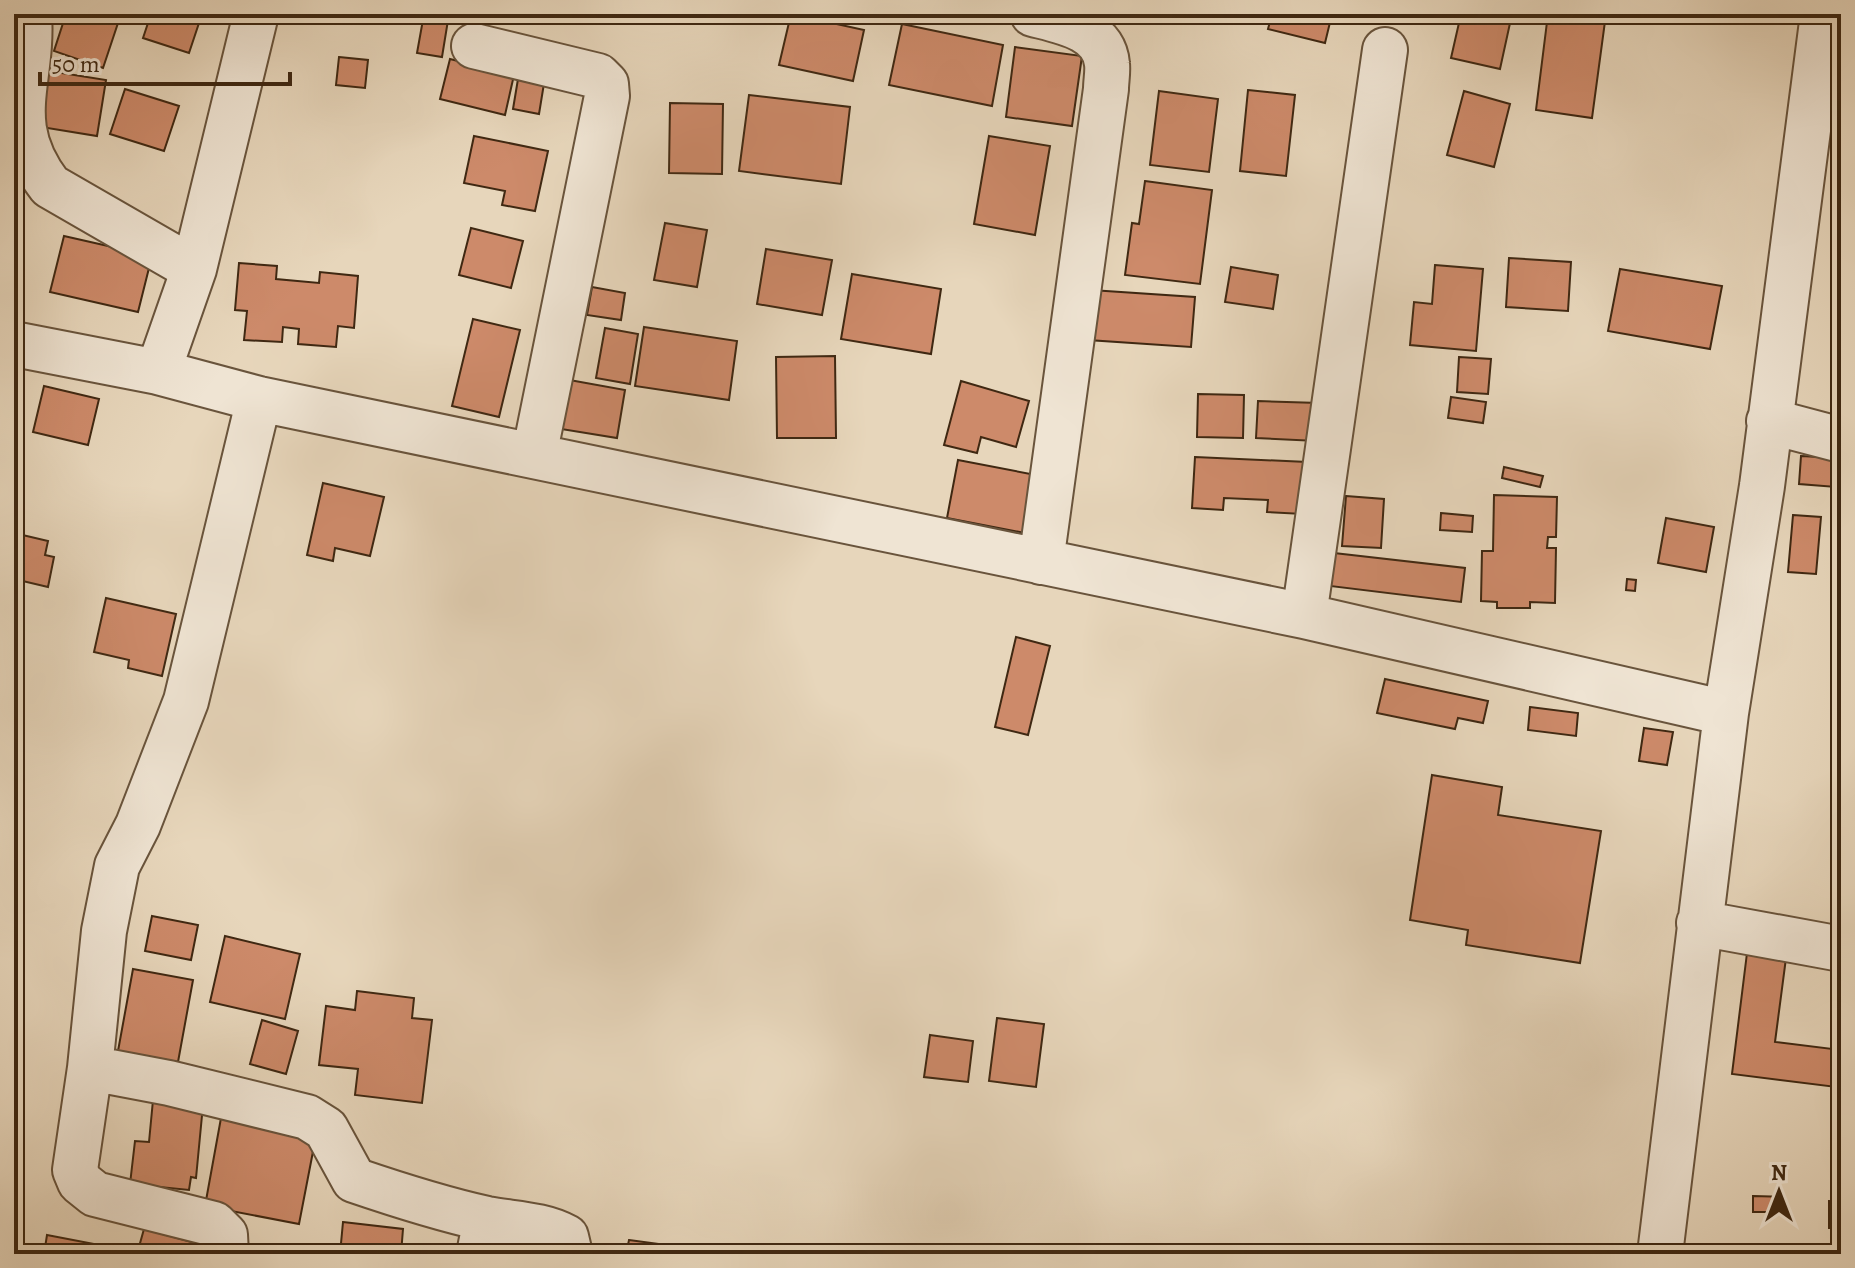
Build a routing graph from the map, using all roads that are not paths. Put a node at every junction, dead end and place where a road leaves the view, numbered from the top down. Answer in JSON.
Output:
{"nodes":[{"id":1,"x":29,"y":14,"type":"edge"},
{"id":2,"x":256,"y":14,"type":"edge"},
{"id":3,"x":1033,"y":14,"type":"edge"},
{"id":4,"x":1823,"y":14,"type":"edge"},
{"id":5,"x":474,"y":46,"type":"dead end"},
{"id":6,"x":1385,"y":50,"type":"dead end"},
{"id":7,"x":194,"y":269,"type":"junction"},
{"id":8,"x":14,"y":344,"type":"edge"},
{"id":9,"x":158,"y":372,"type":"junction"},
{"id":10,"x":259,"y":399,"type":"junction"},
{"id":11,"x":1769,"y":421,"type":"junction"},
{"id":12,"x":1841,"y":440,"type":"edge"},
{"id":13,"x":534,"y":456,"type":"junction"},
{"id":14,"x":1041,"y":562,"type":"junction"},
{"id":15,"x":1304,"y":616,"type":"junction"},
{"id":16,"x":1726,"y":713,"type":"junction"},
{"id":17,"x":1699,"y":923,"type":"junction"},
{"id":18,"x":1841,"y":949,"type":"edge"},
{"id":19,"x":90,"y":1068,"type":"junction"},
{"id":20,"x":483,"y":1236,"type":"edge"},
{"id":21,"x":226,"y":1254,"type":"edge"},
{"id":22,"x":570,"y":1254,"type":"edge"},
{"id":23,"x":1660,"y":1254,"type":"edge"}],
"edges":[{"from":1,"to":7,"type":"street"},
{"from":2,"to":7,"type":"street"},
{"from":3,"to":14,"type":"street"},
{"from":4,"to":11,"type":"street"},
{"from":5,"to":13,"type":"street"},
{"from":6,"to":15,"type":"street"},
{"from":7,"to":9,"type":"street"},
{"from":8,"to":9,"type":"street"},
{"from":9,"to":10,"type":"street"},
{"from":10,"to":13,"type":"street"},
{"from":10,"to":19,"type":"street"},
{"from":11,"to":12,"type":"street"},
{"from":11,"to":16,"type":"street"},
{"from":13,"to":14,"type":"street"},
{"from":14,"to":15,"type":"street"},
{"from":15,"to":16,"type":"street"},
{"from":16,"to":17,"type":"street"},
{"from":17,"to":18,"type":"street"},
{"from":17,"to":23,"type":"street"},
{"from":19,"to":20,"type":"street"},
{"from":19,"to":21,"type":"street"},
{"from":20,"to":22,"type":"street"}]}
